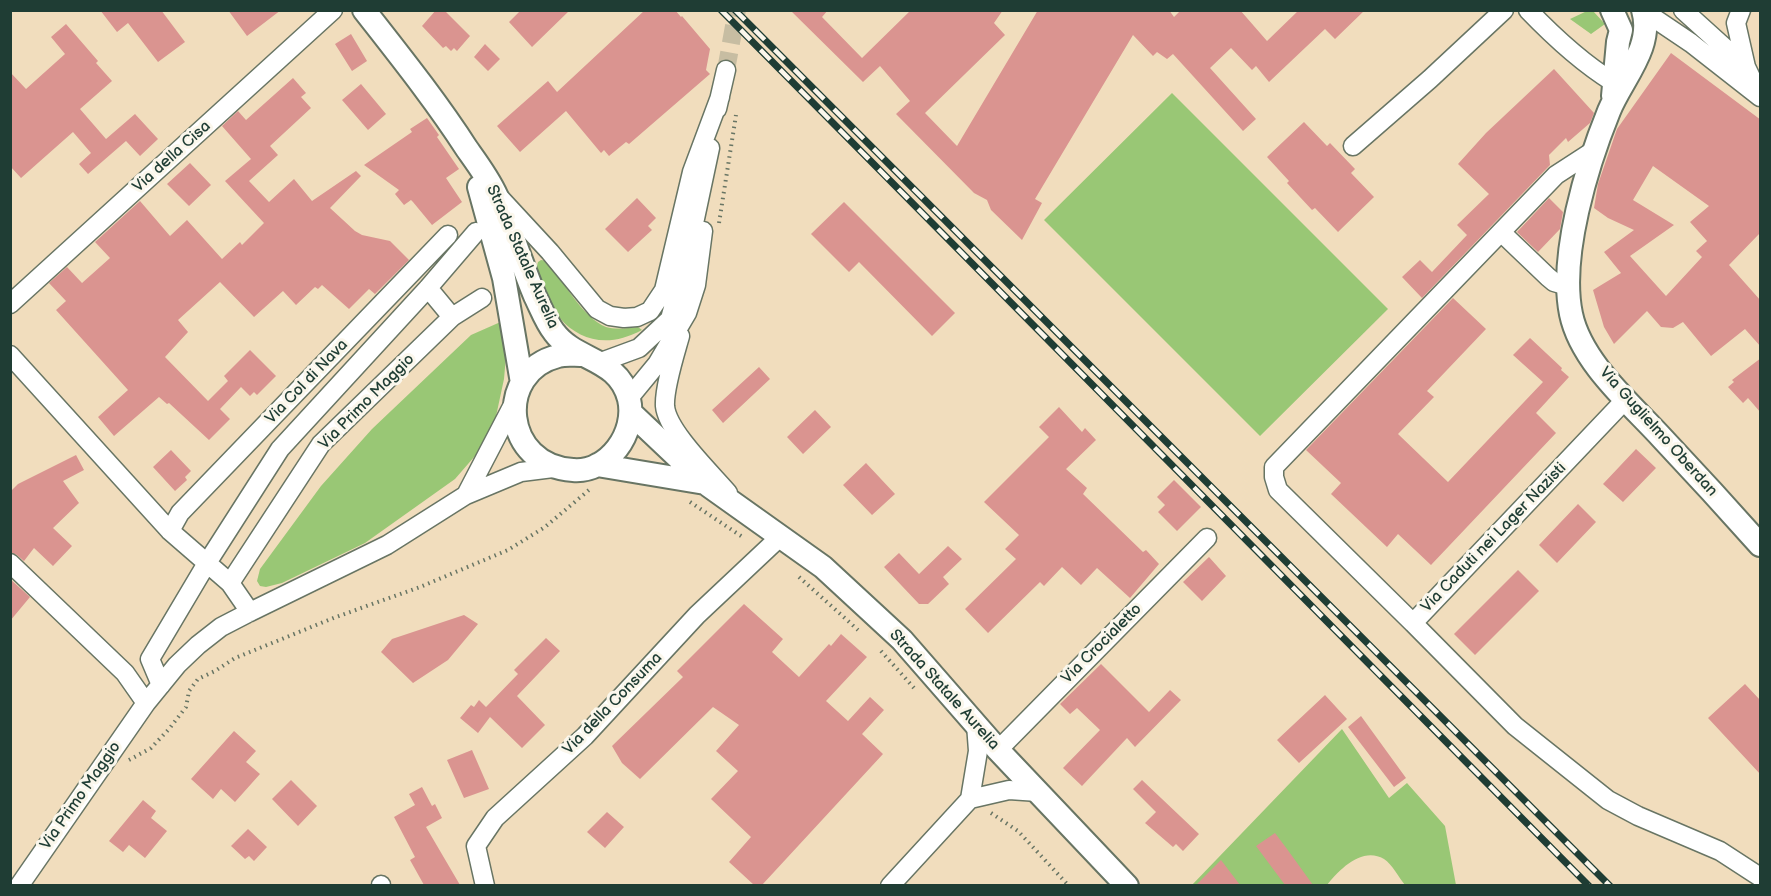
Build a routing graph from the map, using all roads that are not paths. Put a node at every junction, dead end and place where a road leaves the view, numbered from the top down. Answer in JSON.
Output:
{"nodes":[{"id":1,"x":333,"y":10,"type":"edge"},
{"id":2,"x":364,"y":10,"type":"edge"},
{"id":3,"x":1504,"y":10,"type":"edge"},
{"id":4,"x":1528,"y":10,"type":"edge"},
{"id":5,"x":1612,"y":10,"type":"edge"},
{"id":6,"x":1683,"y":10,"type":"edge"},
{"id":7,"x":1742,"y":10,"type":"edge"},
{"id":8,"x":1643,"y":11,"type":"edge"},
{"id":9,"x":1746,"y":67,"type":"junction"},
{"id":10,"x":726,"y":70,"type":"tunnel mouth"},
{"id":11,"x":1613,"y":92,"type":"junction"},
{"id":12,"x":720,"y":97,"type":"junction"},
{"id":13,"x":1761,"y":97,"type":"edge"},
{"id":14,"x":1353,"y":146,"type":"dead end"},
{"id":15,"x":1593,"y":151,"type":"junction"},
{"id":16,"x":470,"y":153,"type":"junction"},
{"id":17,"x":703,"y":184,"type":"junction"},
{"id":18,"x":495,"y":193,"type":"junction"},
{"id":19,"x":476,"y":232,"type":"dead end"},
{"id":20,"x":1502,"y":233,"type":"junction"},
{"id":21,"x":448,"y":235,"type":"dead end"},
{"id":22,"x":1558,"y":281,"type":"junction"},
{"id":23,"x":429,"y":288,"type":"junction"},
{"id":24,"x":482,"y":298,"type":"dead end"},
{"id":25,"x":10,"y":304,"type":"edge"},
{"id":26,"x":687,"y":313,"type":"junction"},
{"id":27,"x":452,"y":317,"type":"junction"},
{"id":28,"x":11,"y":356,"type":"edge"},
{"id":29,"x":591,"y":358,"type":"junction"},
{"id":30,"x":518,"y":392,"type":"junction"},
{"id":31,"x":1626,"y":399,"type":"junction"},
{"id":32,"x":630,"y":406,"type":"junction"},
{"id":33,"x":597,"y":465,"type":"junction"},
{"id":34,"x":553,"y":468,"type":"junction"},
{"id":35,"x":705,"y":483,"type":"junction"},
{"id":36,"x":466,"y":495,"type":"junction"},
{"id":37,"x":745,"y":512,"type":"junction"},
{"id":38,"x":170,"y":531,"type":"junction"},
{"id":39,"x":781,"y":536,"type":"junction"},
{"id":40,"x":1207,"y":538,"type":"dead end"},
{"id":41,"x":1761,"y":545,"type":"edge"},
{"id":42,"x":10,"y":563,"type":"edge"},
{"id":43,"x":207,"y":563,"type":"junction"},
{"id":44,"x":230,"y":583,"type":"junction"},
{"id":45,"x":250,"y":612,"type":"junction"},
{"id":46,"x":1413,"y":623,"type":"junction"},
{"id":47,"x":161,"y":685,"type":"junction"},
{"id":48,"x":146,"y":703,"type":"junction"},
{"id":49,"x":976,"y":724,"type":"junction"},
{"id":50,"x":998,"y":750,"type":"junction"},
{"id":51,"x":1038,"y":792,"type":"junction"},
{"id":52,"x":970,"y":799,"type":"junction"},
{"id":53,"x":1761,"y":877,"type":"edge"},
{"id":54,"x":18,"y":885,"type":"edge"},
{"id":55,"x":485,"y":885,"type":"edge"},
{"id":56,"x":890,"y":885,"type":"edge"},
{"id":57,"x":1127,"y":885,"type":"edge"}],
"edges":[{"from":1,"to":25,"type":"street","name":"Via della Cisa"},
{"from":2,"to":16,"type":"main road","name":"Strada Statale Aurelia"},
{"from":3,"to":14,"type":"street"},
{"from":4,"to":11,"type":"street"},
{"from":5,"to":11,"type":"main road"},
{"from":6,"to":9,"type":"street"},
{"from":7,"to":9,"type":"street"},
{"from":8,"to":11,"type":"main road"},
{"from":8,"to":13,"type":"street"},
{"from":9,"to":13,"type":"street"},
{"from":10,"to":12,"type":"street"},
{"from":11,"to":15,"type":"main road","name":"Via Guglielmo Oberdan"},
{"from":12,"to":17,"type":"street"},
{"from":12,"to":18,"type":"street"},
{"from":15,"to":20,"type":"street"},
{"from":15,"to":22,"type":"main road","name":"Via Guglielmo Oberdan"},
{"from":16,"to":18,"type":"main road","name":"Strada Statale Aurelia"},
{"from":16,"to":30,"type":"main road","name":"Strada Statale Aurelia"},
{"from":17,"to":26,"type":"street"},
{"from":17,"to":29,"type":"street"},
{"from":18,"to":29,"type":"main road","name":"Strada Statale Aurelia"},
{"from":19,"to":23,"type":"street"},
{"from":20,"to":22,"type":"street"},
{"from":20,"to":46,"type":"street"},
{"from":21,"to":38,"type":"street","name":"Via Col di Nava"},
{"from":22,"to":31,"type":"main road","name":"Via Guglielmo Oberdan"},
{"from":23,"to":27,"type":"street"},
{"from":23,"to":43,"type":"street"},
{"from":24,"to":27,"type":"street","name":"Via Primo Maggio"},
{"from":26,"to":32,"type":"street"},
{"from":26,"to":37,"type":"street","name":"Strada Statale Aurelia"},
{"from":27,"to":44,"type":"street","name":"Via Primo Maggio"},
{"from":28,"to":38,"type":"street"},
{"from":29,"to":30,"type":"main road"},
{"from":29,"to":32,"type":"main road"},
{"from":30,"to":34,"type":"main road"},
{"from":30,"to":36,"type":"street"},
{"from":31,"to":41,"type":"main road","name":"Via Guglielmo Oberdan"},
{"from":31,"to":46,"type":"street","name":"Via Caduti nei Lager Nazisti"},
{"from":32,"to":33,"type":"main road"},
{"from":32,"to":35,"type":"main road","name":"Strada Statale Aurelia"},
{"from":33,"to":34,"type":"main road"},
{"from":33,"to":35,"type":"main road","name":"Strada Statale Aurelia"},
{"from":34,"to":36,"type":"street","name":"Via Primo Maggio"},
{"from":35,"to":37,"type":"main road","name":"Strada Statale Aurelia"},
{"from":36,"to":45,"type":"street","name":"Via Primo Maggio"},
{"from":37,"to":39,"type":"main road","name":"Strada Statale Aurelia"},
{"from":38,"to":43,"type":"street"},
{"from":39,"to":49,"type":"main road","name":"Strada Statale Aurelia"},
{"from":39,"to":55,"type":"street","name":"Via della Consuma"},
{"from":40,"to":50,"type":"street","name":"Via Crocialetto"},
{"from":42,"to":48,"type":"street"},
{"from":43,"to":44,"type":"street"},
{"from":43,"to":47,"type":"street"},
{"from":44,"to":45,"type":"street"},
{"from":45,"to":47,"type":"street","name":"Via Primo Maggio"},
{"from":46,"to":53,"type":"street","name":"Via Caduti nei Lager Nazisti"},
{"from":47,"to":48,"type":"street","name":"Via Primo Maggio"},
{"from":48,"to":54,"type":"street","name":"Via Primo Maggio"},
{"from":49,"to":50,"type":"main road","name":"Strada Statale Aurelia"},
{"from":49,"to":52,"type":"street"},
{"from":50,"to":51,"type":"main road","name":"Strada Statale Aurelia"},
{"from":51,"to":52,"type":"street"},
{"from":51,"to":57,"type":"main road","name":"Strada Statale Aurelia"},
{"from":52,"to":56,"type":"street"}]}
